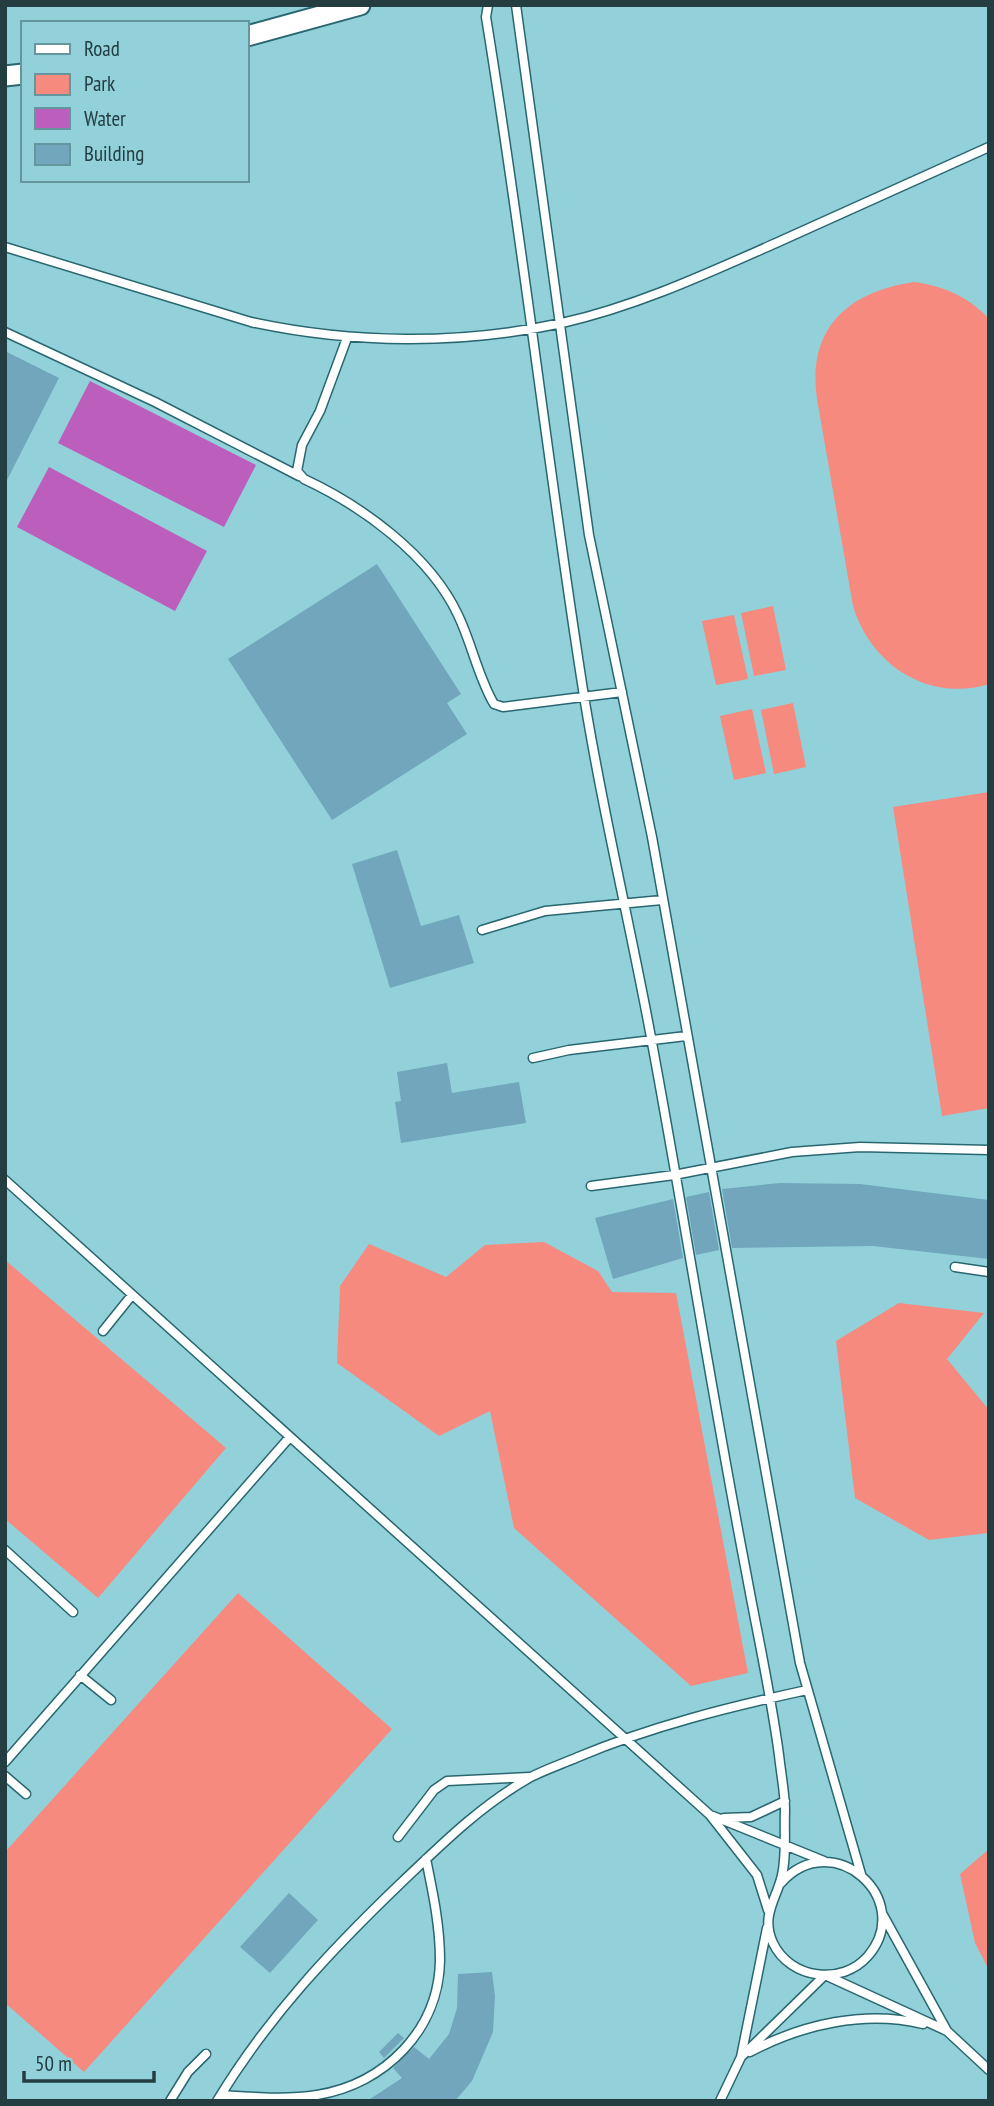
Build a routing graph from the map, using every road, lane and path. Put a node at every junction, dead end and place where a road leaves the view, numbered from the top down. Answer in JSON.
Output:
{"nodes":[{"id":1,"x":360,"y":5,"type":"edge"},
{"id":2,"x":488,"y":5,"type":"edge"},
{"id":3,"x":516,"y":5,"type":"edge"},
{"id":4,"x":248,"y":36,"type":"edge"},
{"id":5,"x":989,"y":147,"type":"edge"},
{"id":6,"x":5,"y":247,"type":"edge"},
{"id":7,"x":561,"y":323,"type":"junction"},
{"id":8,"x":533,"y":327,"type":"junction"},
{"id":9,"x":5,"y":332,"type":"edge"},
{"id":10,"x":347,"y":338,"type":"junction"},
{"id":11,"x":304,"y":479,"type":"junction"},
{"id":12,"x":622,"y":692,"type":"junction"},
{"id":13,"x":584,"y":697,"type":"junction"},
{"id":14,"x":663,"y":900,"type":"junction"},
{"id":15,"x":625,"y":903,"type":"junction"},
{"id":16,"x":482,"y":930,"type":"dead end"},
{"id":17,"x":686,"y":1037,"type":"junction"},
{"id":18,"x":652,"y":1039,"type":"junction"},
{"id":19,"x":533,"y":1058,"type":"dead end"},
{"id":20,"x":989,"y":1150,"type":"edge"},
{"id":21,"x":711,"y":1167,"type":"junction"},
{"id":22,"x":674,"y":1175,"type":"junction"},
{"id":23,"x":5,"y":1180,"type":"edge"},
{"id":24,"x":591,"y":1186,"type":"dead end"},
{"id":25,"x":955,"y":1267,"type":"dead end"},
{"id":26,"x":989,"y":1272,"type":"edge"},
{"id":27,"x":132,"y":1295,"type":"junction"},
{"id":28,"x":103,"y":1331,"type":"dead end"},
{"id":29,"x":289,"y":1438,"type":"junction"},
{"id":30,"x":5,"y":1550,"type":"edge"},
{"id":31,"x":73,"y":1612,"type":"dead end"},
{"id":32,"x":80,"y":1675,"type":"junction"},
{"id":33,"x":807,"y":1690,"type":"junction"},
{"id":34,"x":771,"y":1698,"type":"junction"},
{"id":35,"x":111,"y":1700,"type":"dead end"},
{"id":36,"x":624,"y":1738,"type":"junction"},
{"id":37,"x":5,"y":1762,"type":"edge"},
{"id":38,"x":5,"y":1776,"type":"edge"},
{"id":39,"x":530,"y":1777,"type":"junction"},
{"id":40,"x":26,"y":1794,"type":"dead end"},
{"id":41,"x":785,"y":1801,"type":"junction"},
{"id":42,"x":710,"y":1815,"type":"junction"},
{"id":43,"x":398,"y":1837,"type":"dead end"},
{"id":44,"x":783,"y":1846,"type":"junction"},
{"id":45,"x":426,"y":1859,"type":"junction"},
{"id":46,"x":827,"y":1861,"type":"junction"},
{"id":47,"x":860,"y":1874,"type":"junction"},
{"id":48,"x":781,"y":1882,"type":"junction"},
{"id":49,"x":881,"y":1912,"type":"junction"},
{"id":50,"x":769,"y":1914,"type":"junction"},
{"id":51,"x":768,"y":1925,"type":"junction"},
{"id":52,"x":825,"y":1975,"type":"junction"},
{"id":53,"x":947,"y":2031,"type":"junction"},
{"id":54,"x":206,"y":2054,"type":"dead end"},
{"id":55,"x":741,"y":2057,"type":"junction"},
{"id":56,"x":989,"y":2070,"type":"edge"},
{"id":57,"x":219,"y":2098,"type":"edge"},
{"id":58,"x":170,"y":2101,"type":"edge"},
{"id":59,"x":720,"y":2101,"type":"edge"}],
"edges":[{"from":1,"to":4,"type":"street"},
{"from":2,"to":8,"type":"lane"},
{"from":3,"to":7,"type":"lane"},
{"from":5,"to":7,"type":"lane"},
{"from":6,"to":10,"type":"lane"},
{"from":7,"to":8,"type":"lane"},
{"from":7,"to":12,"type":"lane"},
{"from":8,"to":10,"type":"lane"},
{"from":8,"to":13,"type":"lane"},
{"from":9,"to":11,"type":"lane"},
{"from":10,"to":11,"type":"lane"},
{"from":11,"to":13,"type":"lane"},
{"from":12,"to":13,"type":"lane"},
{"from":12,"to":14,"type":"lane"},
{"from":13,"to":15,"type":"lane"},
{"from":14,"to":15,"type":"lane"},
{"from":14,"to":17,"type":"lane"},
{"from":15,"to":16,"type":"lane"},
{"from":15,"to":18,"type":"lane"},
{"from":17,"to":18,"type":"lane"},
{"from":17,"to":21,"type":"lane"},
{"from":18,"to":19,"type":"lane"},
{"from":18,"to":22,"type":"lane"},
{"from":20,"to":21,"type":"lane"},
{"from":21,"to":22,"type":"lane"},
{"from":21,"to":33,"type":"lane"},
{"from":22,"to":24,"type":"lane"},
{"from":22,"to":34,"type":"lane"},
{"from":23,"to":27,"type":"lane"},
{"from":25,"to":26,"type":"lane"},
{"from":27,"to":28,"type":"lane"},
{"from":27,"to":29,"type":"lane"},
{"from":29,"to":32,"type":"lane"},
{"from":29,"to":36,"type":"lane"},
{"from":30,"to":31,"type":"lane"},
{"from":32,"to":35,"type":"lane"},
{"from":32,"to":37,"type":"lane"},
{"from":33,"to":34,"type":"lane"},
{"from":33,"to":47,"type":"lane"},
{"from":34,"to":36,"type":"lane"},
{"from":34,"to":41,"type":"lane"},
{"from":36,"to":39,"type":"lane"},
{"from":36,"to":42,"type":"lane"},
{"from":38,"to":40,"type":"lane"},
{"from":39,"to":43,"type":"lane"},
{"from":39,"to":45,"type":"lane"},
{"from":41,"to":42,"type":"lane"},
{"from":41,"to":44,"type":"lane"},
{"from":42,"to":44,"type":"lane"},
{"from":42,"to":50,"type":"lane"},
{"from":44,"to":46,"type":"lane"},
{"from":44,"to":48,"type":"lane"},
{"from":45,"to":57,"type":"lane"},
{"from":45,"to":57,"type":"lane"},
{"from":46,"to":47,"type":"lane"},
{"from":46,"to":48,"type":"lane"},
{"from":47,"to":49,"type":"lane"},
{"from":48,"to":50,"type":"lane"},
{"from":49,"to":52,"type":"lane"},
{"from":49,"to":53,"type":"lane"},
{"from":50,"to":51,"type":"lane"},
{"from":51,"to":52,"type":"lane"},
{"from":51,"to":55,"type":"lane"},
{"from":52,"to":53,"type":"lane"},
{"from":52,"to":55,"type":"lane"},
{"from":53,"to":55,"type":"lane"},
{"from":53,"to":56,"type":"lane"},
{"from":54,"to":58,"type":"lane"},
{"from":55,"to":59,"type":"lane"}]}
